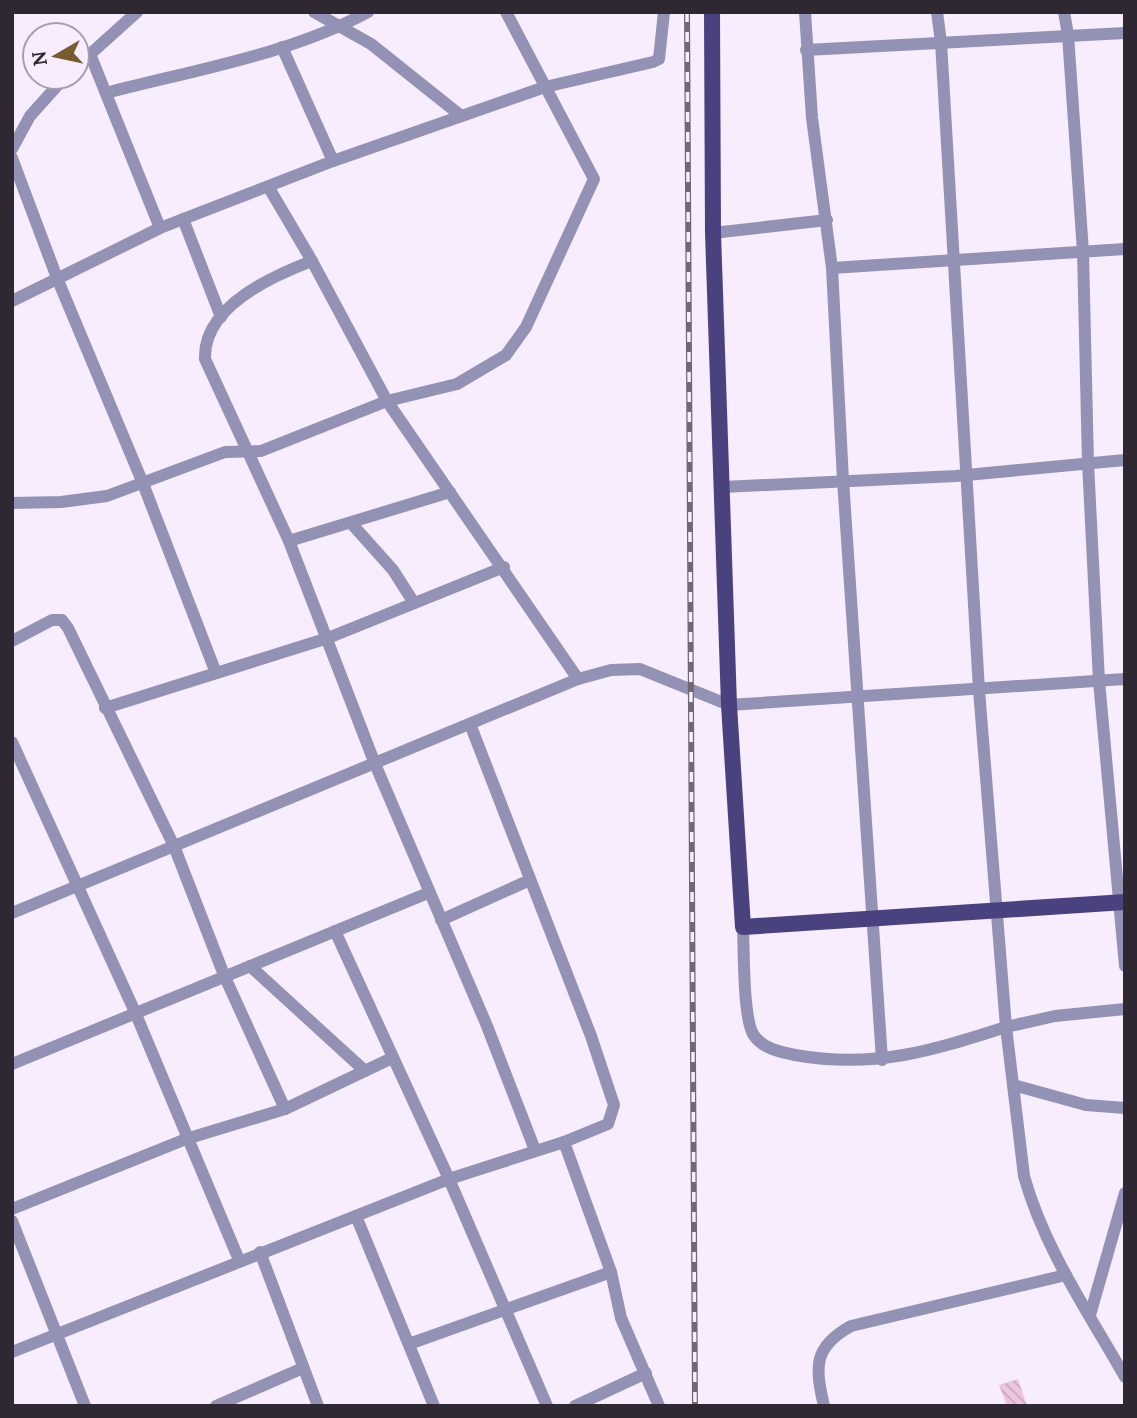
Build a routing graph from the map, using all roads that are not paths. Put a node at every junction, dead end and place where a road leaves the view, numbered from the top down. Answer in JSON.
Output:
{"nodes":[{"id":1,"x":137,"y":12,"type":"edge"},
{"id":2,"x":314,"y":12,"type":"edge"},
{"id":3,"x":368,"y":12,"type":"edge"},
{"id":4,"x":506,"y":12,"type":"edge"},
{"id":5,"x":664,"y":12,"type":"edge"},
{"id":6,"x":712,"y":12,"type":"edge"},
{"id":7,"x":805,"y":12,"type":"edge"},
{"id":8,"x":937,"y":12,"type":"edge"},
{"id":9,"x":1064,"y":12,"type":"edge"},
{"id":10,"x":339,"y":28,"type":"junction"},
{"id":11,"x":1125,"y":33,"type":"edge"},
{"id":12,"x":1068,"y":35,"type":"junction"},
{"id":13,"x":941,"y":42,"type":"junction"},
{"id":14,"x":282,"y":47,"type":"junction"},
{"id":15,"x":806,"y":50,"type":"junction"},
{"id":16,"x":91,"y":53,"type":"edge"},
{"id":17,"x":91,"y":56,"type":"edge"},
{"id":18,"x":545,"y":87,"type":"junction"},
{"id":19,"x":52,"y":91,"type":"edge"},
{"id":20,"x":106,"y":93,"type":"junction"},
{"id":21,"x":460,"y":115,"type":"junction"},
{"id":22,"x":12,"y":149,"type":"edge"},
{"id":23,"x":12,"y":158,"type":"edge"},
{"id":24,"x":333,"y":161,"type":"junction"},
{"id":25,"x":269,"y":188,"type":"junction"},
{"id":26,"x":183,"y":219,"type":"junction"},
{"id":27,"x":827,"y":220,"type":"junction"},
{"id":28,"x":160,"y":228,"type":"junction"},
{"id":29,"x":713,"y":233,"type":"junction"},
{"id":30,"x":1125,"y":249,"type":"edge"},
{"id":31,"x":1083,"y":252,"type":"junction"},
{"id":32,"x":313,"y":261,"type":"junction"},
{"id":33,"x":954,"y":261,"type":"junction"},
{"id":34,"x":832,"y":268,"type":"junction"},
{"id":35,"x":57,"y":278,"type":"junction"},
{"id":36,"x":12,"y":301,"type":"edge"},
{"id":37,"x":221,"y":317,"type":"junction"},
{"id":38,"x":387,"y":401,"type":"junction"},
{"id":39,"x":248,"y":453,"type":"junction"},
{"id":40,"x":1125,"y":460,"type":"edge"},
{"id":41,"x":1088,"y":463,"type":"junction"},
{"id":42,"x":968,"y":475,"type":"junction"},
{"id":43,"x":843,"y":480,"type":"junction"},
{"id":44,"x":142,"y":481,"type":"junction"},
{"id":45,"x":723,"y":487,"type":"junction"},
{"id":46,"x":450,"y":492,"type":"junction"},
{"id":47,"x":12,"y":503,"type":"edge"},
{"id":48,"x":351,"y":523,"type":"junction"},
{"id":49,"x":289,"y":541,"type":"junction"},
{"id":50,"x":504,"y":568,"type":"junction"},
{"id":51,"x":414,"y":603,"type":"junction"},
{"id":52,"x":328,"y":638,"type":"junction"},
{"id":53,"x":12,"y":641,"type":"edge"},
{"id":54,"x":216,"y":673,"type":"junction"},
{"id":55,"x":579,"y":679,"type":"junction"},
{"id":56,"x":1125,"y":679,"type":"edge"},
{"id":57,"x":1099,"y":681,"type":"junction"},
{"id":58,"x":979,"y":690,"type":"junction"},
{"id":59,"x":859,"y":698,"type":"junction"},
{"id":60,"x":729,"y":705,"type":"junction"},
{"id":61,"x":105,"y":708,"type":"junction"},
{"id":62,"x":470,"y":724,"type":"junction"},
{"id":63,"x":12,"y":741,"type":"edge"},
{"id":64,"x":375,"y":764,"type":"junction"},
{"id":65,"x":18,"y":767,"type":"edge"},
{"id":66,"x":174,"y":846,"type":"junction"},
{"id":67,"x":530,"y":880,"type":"junction"},
{"id":68,"x":77,"y":884,"type":"junction"},
{"id":69,"x":428,"y":893,"type":"junction"},
{"id":70,"x":1121,"y":903,"type":"edge"},
{"id":71,"x":995,"y":912,"type":"junction"},
{"id":72,"x":12,"y":913,"type":"edge"},
{"id":73,"x":873,"y":919,"type":"junction"},
{"id":74,"x":441,"y":920,"type":"junction"},
{"id":75,"x":743,"y":926,"type":"junction"},
{"id":76,"x":335,"y":931,"type":"junction"},
{"id":77,"x":250,"y":966,"type":"junction"},
{"id":78,"x":1125,"y":966,"type":"edge"},
{"id":79,"x":223,"y":975,"type":"junction"},
{"id":80,"x":1125,"y":1009,"type":"edge"},
{"id":81,"x":135,"y":1012,"type":"junction"},
{"id":82,"x":1006,"y":1027,"type":"junction"},
{"id":83,"x":392,"y":1058,"type":"junction"},
{"id":84,"x":882,"y":1060,"type":"junction"},
{"id":85,"x":12,"y":1064,"type":"edge"},
{"id":86,"x":365,"y":1071,"type":"junction"},
{"id":87,"x":1013,"y":1085,"type":"junction"},
{"id":88,"x":1125,"y":1108,"type":"edge"},
{"id":89,"x":285,"y":1109,"type":"junction"},
{"id":90,"x":186,"y":1139,"type":"junction"},
{"id":91,"x":564,"y":1142,"type":"junction"},
{"id":92,"x":535,"y":1150,"type":"junction"},
{"id":93,"x":449,"y":1179,"type":"junction"},
{"id":94,"x":1125,"y":1193,"type":"edge"},
{"id":95,"x":12,"y":1209,"type":"edge"},
{"id":96,"x":356,"y":1216,"type":"junction"},
{"id":97,"x":12,"y":1221,"type":"edge"},
{"id":98,"x":260,"y":1252,"type":"junction"},
{"id":99,"x":239,"y":1260,"type":"junction"},
{"id":100,"x":611,"y":1272,"type":"junction"},
{"id":101,"x":1066,"y":1275,"type":"junction"},
{"id":102,"x":505,"y":1309,"type":"junction"},
{"id":103,"x":1090,"y":1315,"type":"junction"},
{"id":104,"x":57,"y":1335,"type":"junction"},
{"id":105,"x":409,"y":1344,"type":"junction"},
{"id":106,"x":12,"y":1352,"type":"edge"},
{"id":107,"x":303,"y":1368,"type":"junction"},
{"id":108,"x":646,"y":1373,"type":"junction"},
{"id":109,"x":1125,"y":1377,"type":"edge"},
{"id":110,"x":85,"y":1406,"type":"edge"},
{"id":111,"x":216,"y":1406,"type":"edge"},
{"id":112,"x":318,"y":1406,"type":"edge"},
{"id":113,"x":434,"y":1406,"type":"edge"},
{"id":114,"x":547,"y":1406,"type":"edge"},
{"id":115,"x":575,"y":1406,"type":"edge"},
{"id":116,"x":659,"y":1406,"type":"edge"},
{"id":117,"x":824,"y":1406,"type":"edge"}],
"edges":[{"from":1,"to":16,"type":"street"},
{"from":2,"to":10,"type":"street"},
{"from":3,"to":10,"type":"street"},
{"from":4,"to":18,"type":"street"},
{"from":5,"to":18,"type":"street"},
{"from":6,"to":29,"type":"main road"},
{"from":7,"to":15,"type":"street"},
{"from":8,"to":13,"type":"street"},
{"from":9,"to":12,"type":"street"},
{"from":10,"to":14,"type":"street"},
{"from":10,"to":21,"type":"street"},
{"from":11,"to":12,"type":"street"},
{"from":12,"to":13,"type":"street"},
{"from":12,"to":31,"type":"street"},
{"from":13,"to":15,"type":"street"},
{"from":13,"to":33,"type":"street"},
{"from":14,"to":20,"type":"street"},
{"from":14,"to":24,"type":"street"},
{"from":15,"to":27,"type":"street"},
{"from":17,"to":20,"type":"street"},
{"from":18,"to":21,"type":"street"},
{"from":18,"to":38,"type":"street"},
{"from":19,"to":22,"type":"street"},
{"from":20,"to":28,"type":"street"},
{"from":21,"to":24,"type":"street"},
{"from":23,"to":35,"type":"street"},
{"from":24,"to":25,"type":"street"},
{"from":25,"to":26,"type":"street"},
{"from":25,"to":32,"type":"street"},
{"from":26,"to":28,"type":"street"},
{"from":26,"to":37,"type":"street"},
{"from":27,"to":29,"type":"street"},
{"from":27,"to":34,"type":"street"},
{"from":28,"to":35,"type":"street"},
{"from":29,"to":45,"type":"main road"},
{"from":30,"to":31,"type":"street"},
{"from":31,"to":33,"type":"street"},
{"from":31,"to":41,"type":"street"},
{"from":32,"to":37,"type":"street"},
{"from":32,"to":38,"type":"street"},
{"from":33,"to":34,"type":"street"},
{"from":33,"to":42,"type":"street"},
{"from":34,"to":43,"type":"street"},
{"from":35,"to":36,"type":"street"},
{"from":35,"to":44,"type":"street"},
{"from":37,"to":39,"type":"street"},
{"from":38,"to":39,"type":"street"},
{"from":38,"to":46,"type":"street"},
{"from":39,"to":44,"type":"street"},
{"from":39,"to":49,"type":"street"},
{"from":40,"to":41,"type":"street"},
{"from":41,"to":42,"type":"street"},
{"from":41,"to":57,"type":"street"},
{"from":42,"to":43,"type":"street"},
{"from":42,"to":58,"type":"street"},
{"from":43,"to":45,"type":"street"},
{"from":43,"to":59,"type":"street"},
{"from":44,"to":47,"type":"street"},
{"from":44,"to":54,"type":"street"},
{"from":45,"to":60,"type":"main road"},
{"from":46,"to":48,"type":"street"},
{"from":46,"to":50,"type":"street"},
{"from":48,"to":49,"type":"street"},
{"from":48,"to":51,"type":"street"},
{"from":49,"to":52,"type":"street"},
{"from":50,"to":51,"type":"street"},
{"from":50,"to":55,"type":"street"},
{"from":51,"to":52,"type":"street"},
{"from":52,"to":54,"type":"street"},
{"from":52,"to":64,"type":"street"},
{"from":53,"to":61,"type":"street"},
{"from":54,"to":61,"type":"street"},
{"from":55,"to":60,"type":"street"},
{"from":55,"to":62,"type":"street"},
{"from":56,"to":57,"type":"street"},
{"from":57,"to":58,"type":"street"},
{"from":57,"to":70,"type":"street"},
{"from":58,"to":59,"type":"street"},
{"from":58,"to":71,"type":"street"},
{"from":59,"to":60,"type":"street"},
{"from":59,"to":73,"type":"street"},
{"from":60,"to":75,"type":"main road"},
{"from":61,"to":66,"type":"street"},
{"from":62,"to":64,"type":"street"},
{"from":62,"to":67,"type":"street"},
{"from":63,"to":65,"type":"street"},
{"from":64,"to":66,"type":"street"},
{"from":64,"to":69,"type":"street"},
{"from":65,"to":68,"type":"street"},
{"from":66,"to":68,"type":"street"},
{"from":66,"to":79,"type":"street"},
{"from":67,"to":74,"type":"street"},
{"from":67,"to":91,"type":"street"},
{"from":68,"to":72,"type":"street"},
{"from":68,"to":81,"type":"street"},
{"from":69,"to":74,"type":"street"},
{"from":69,"to":76,"type":"street"},
{"from":70,"to":71,"type":"main road"},
{"from":70,"to":78,"type":"street"},
{"from":71,"to":73,"type":"main road"},
{"from":71,"to":82,"type":"street"},
{"from":73,"to":75,"type":"main road"},
{"from":73,"to":84,"type":"street"},
{"from":74,"to":92,"type":"street"},
{"from":75,"to":84,"type":"street"},
{"from":76,"to":77,"type":"street"},
{"from":76,"to":83,"type":"street"},
{"from":77,"to":79,"type":"street"},
{"from":77,"to":86,"type":"street"},
{"from":79,"to":81,"type":"street"},
{"from":79,"to":89,"type":"street"},
{"from":80,"to":82,"type":"street"},
{"from":81,"to":85,"type":"street"},
{"from":81,"to":90,"type":"street"},
{"from":82,"to":84,"type":"street"},
{"from":82,"to":87,"type":"street"},
{"from":83,"to":86,"type":"street"},
{"from":83,"to":93,"type":"street"},
{"from":86,"to":89,"type":"street"},
{"from":87,"to":88,"type":"street"},
{"from":87,"to":101,"type":"street"},
{"from":89,"to":90,"type":"street"},
{"from":90,"to":95,"type":"street"},
{"from":90,"to":99,"type":"street"},
{"from":91,"to":92,"type":"street"},
{"from":91,"to":100,"type":"street"},
{"from":92,"to":93,"type":"street"},
{"from":93,"to":96,"type":"street"},
{"from":93,"to":102,"type":"street"},
{"from":94,"to":103,"type":"street"},
{"from":96,"to":98,"type":"street"},
{"from":96,"to":105,"type":"street"},
{"from":97,"to":104,"type":"street"},
{"from":98,"to":99,"type":"street"},
{"from":98,"to":107,"type":"street"},
{"from":99,"to":104,"type":"street"},
{"from":100,"to":102,"type":"street"},
{"from":100,"to":108,"type":"street"},
{"from":101,"to":103,"type":"street"},
{"from":101,"to":117,"type":"street"},
{"from":102,"to":105,"type":"street"},
{"from":102,"to":114,"type":"street"},
{"from":103,"to":109,"type":"street"},
{"from":104,"to":106,"type":"street"},
{"from":104,"to":110,"type":"street"},
{"from":105,"to":113,"type":"street"},
{"from":107,"to":111,"type":"street"},
{"from":107,"to":112,"type":"street"},
{"from":108,"to":115,"type":"street"},
{"from":108,"to":116,"type":"street"}]}
